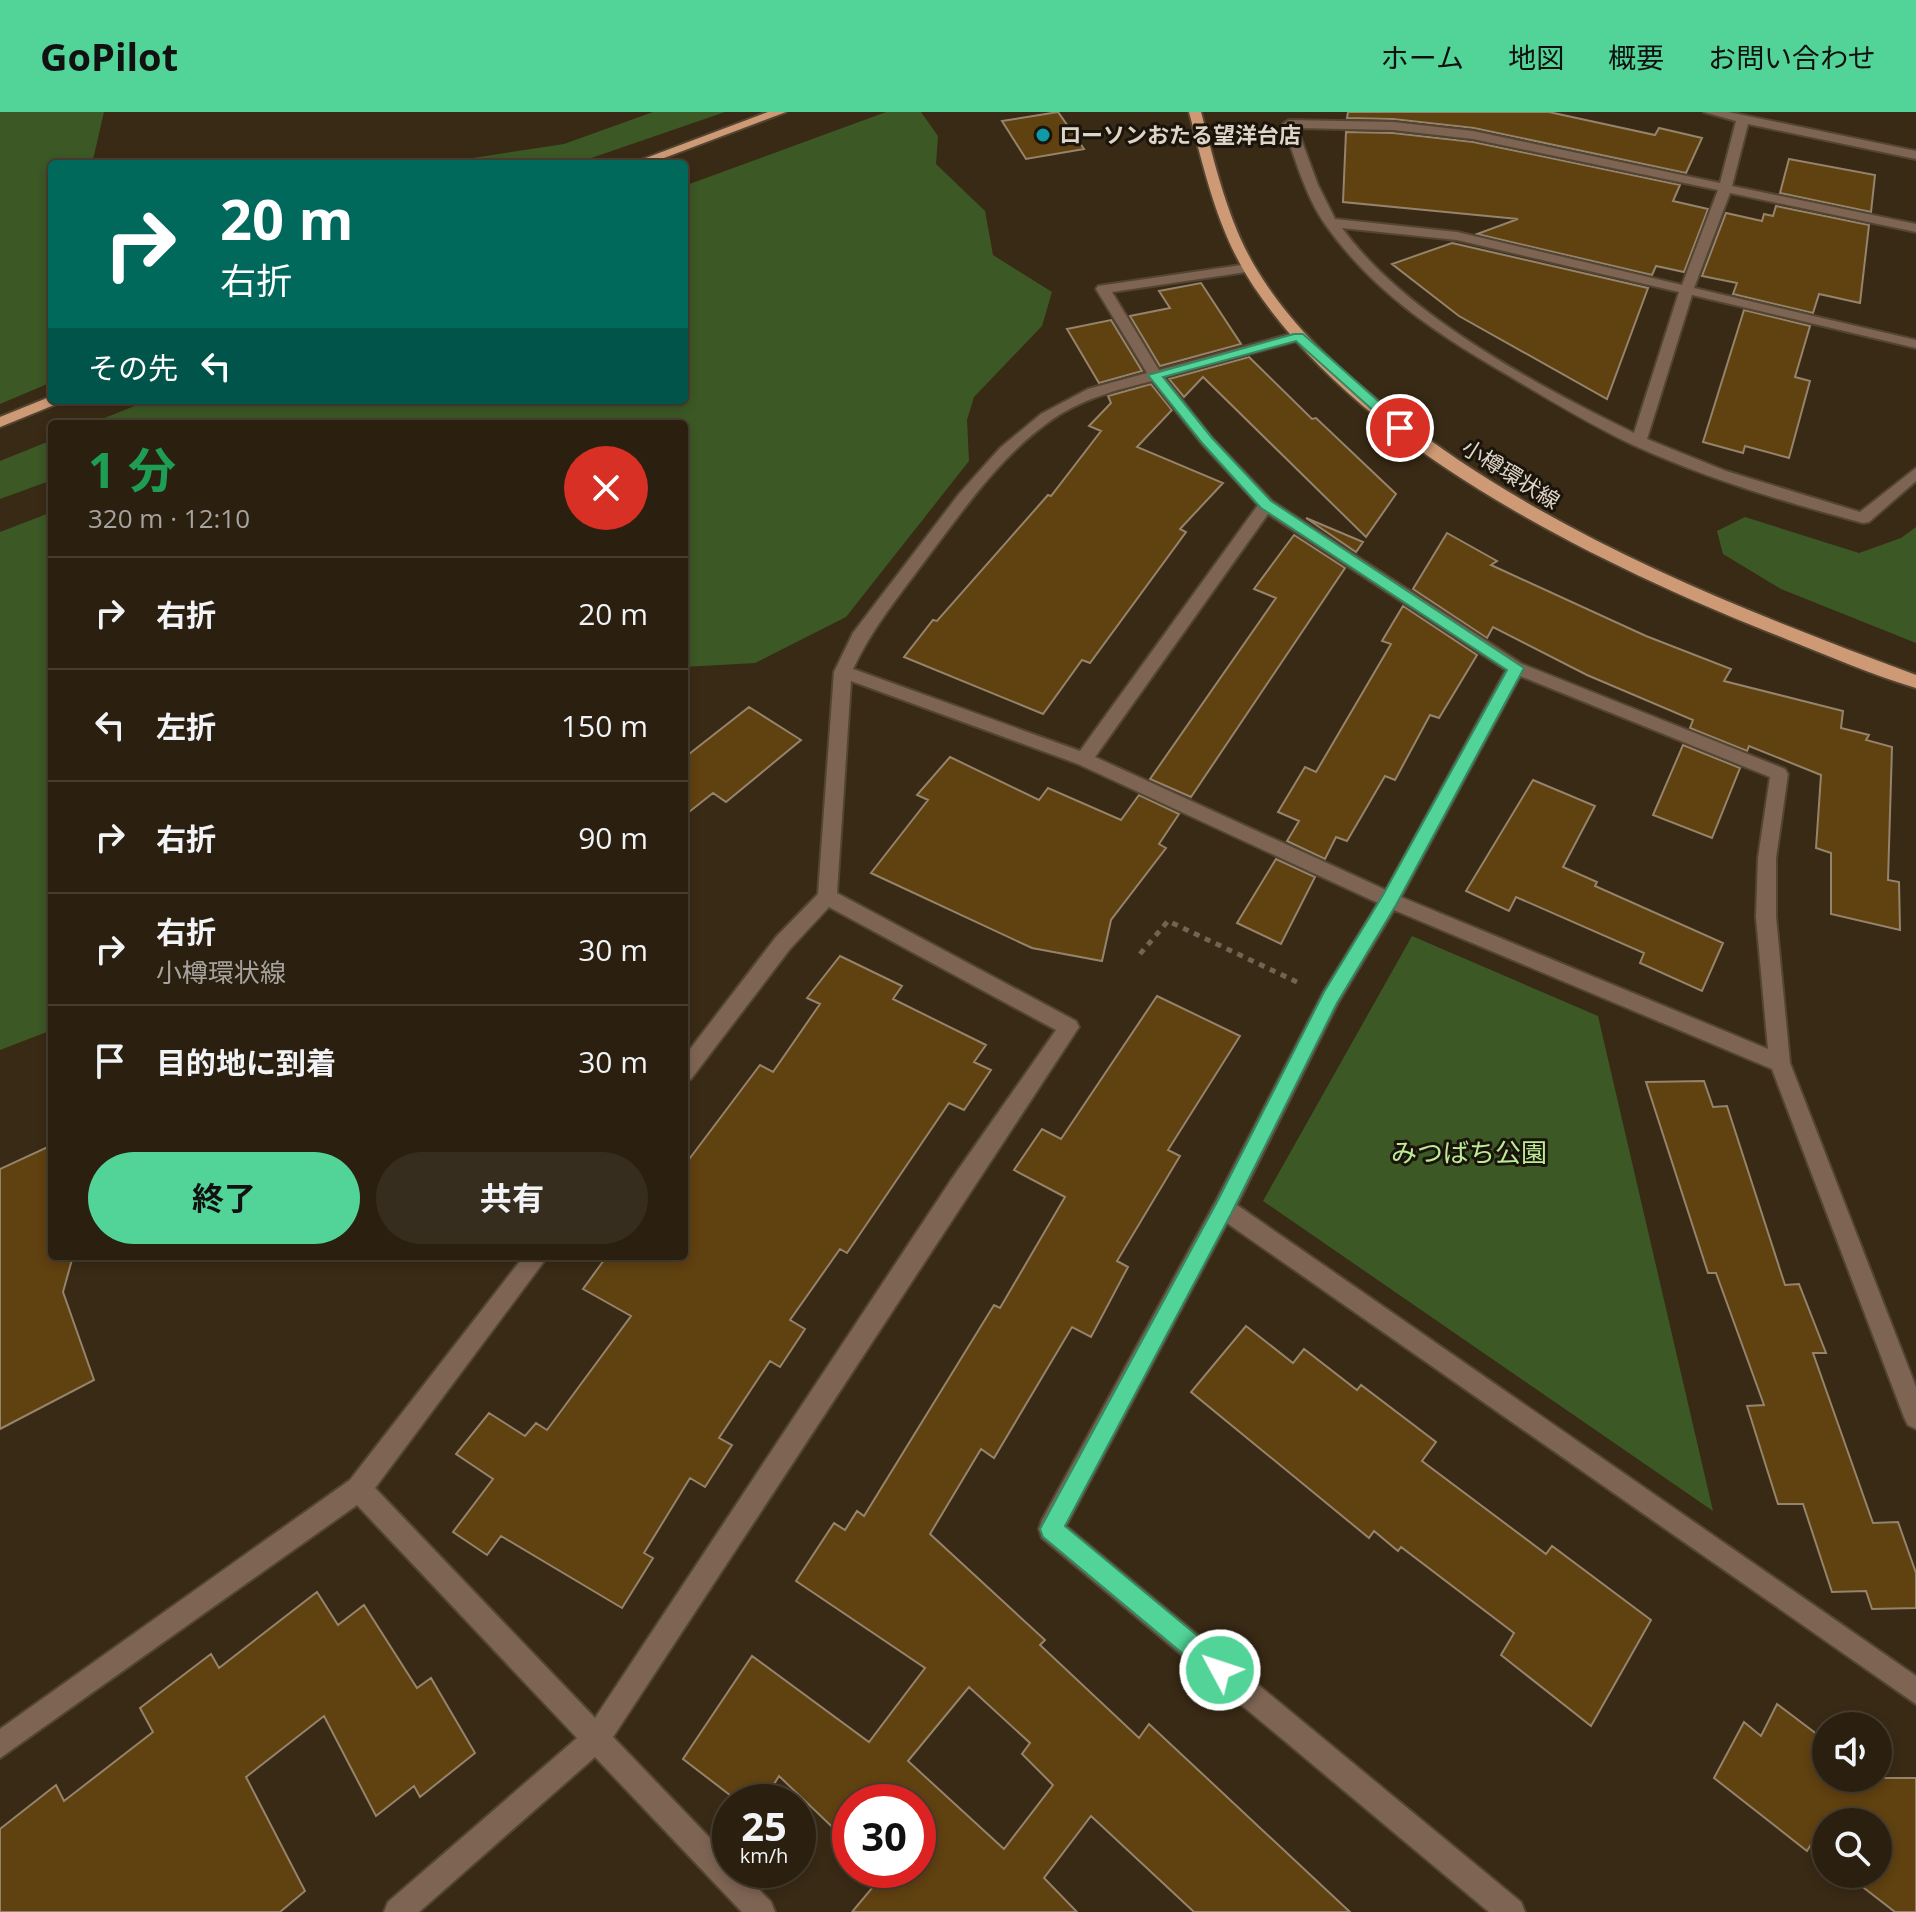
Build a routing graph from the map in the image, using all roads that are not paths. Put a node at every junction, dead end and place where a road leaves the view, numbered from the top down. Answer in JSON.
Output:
{"nodes":[{"id":1,"x":780,"y":112,"type":"edge"},
{"id":2,"x":1195,"y":112,"type":"edge"},
{"id":3,"x":1710,"y":112,"type":"edge"},
{"id":4,"x":1743,"y":119,"type":"junction"},
{"id":5,"x":1916,"y":155,"type":"edge"},
{"id":6,"x":647,"y":160,"type":"edge"},
{"id":7,"x":1725,"y":189,"type":"junction"},
{"id":8,"x":1331,"y":223,"type":"junction"},
{"id":9,"x":1916,"y":228,"type":"edge"},
{"id":10,"x":1248,"y":268,"type":"junction"},
{"id":11,"x":1687,"y":289,"type":"junction"},
{"id":12,"x":1299,"y":336,"type":"junction"},
{"id":13,"x":1916,"y":344,"type":"edge"},
{"id":14,"x":1155,"y":375,"type":"junction"},
{"id":15,"x":48,"y":402,"type":"edge"},
{"id":16,"x":0,"y":422,"type":"edge"},
{"id":17,"x":1639,"y":441,"type":"junction"},
{"id":18,"x":1916,"y":473,"type":"edge"},
{"id":19,"x":1266,"y":505,"type":"junction"},
{"id":20,"x":1516,"y":668,"type":"junction"},
{"id":21,"x":843,"y":672,"type":"junction"},
{"id":22,"x":1916,"y":682,"type":"edge"},
{"id":23,"x":1084,"y":759,"type":"junction"},
{"id":24,"x":827,"y":897,"type":"junction"},
{"id":25,"x":1390,"y":900,"type":"junction"},
{"id":26,"x":1780,"y":1063,"type":"junction"},
{"id":27,"x":688,"y":1068,"type":"edge"},
{"id":28,"x":1224,"y":1208,"type":"junction"},
{"id":29,"x":534,"y":1260,"type":"edge"},
{"id":30,"x":1916,"y":1417,"type":"edge"},
{"id":31,"x":359,"y":1489,"type":"junction"},
{"id":32,"x":1916,"y":1691,"type":"edge"},
{"id":33,"x":596,"y":1739,"type":"junction"},
{"id":34,"x":0,"y":1745,"type":"edge"},
{"id":35,"x":398,"y":1912,"type":"edge"},
{"id":36,"x":761,"y":1912,"type":"edge"},
{"id":37,"x":1511,"y":1912,"type":"edge"}],
"edges":[{"from":1,"to":6,"type":"main road"},
{"from":2,"to":10,"type":"main road","name":"小樽環状線"},
{"from":3,"to":4,"type":"street"},
{"from":4,"to":5,"type":"street"},
{"from":4,"to":7,"type":"street"},
{"from":7,"to":8,"type":"street"},
{"from":7,"to":9,"type":"street"},
{"from":7,"to":11,"type":"street"},
{"from":8,"to":11,"type":"street"},
{"from":8,"to":17,"type":"street"},
{"from":10,"to":12,"type":"main road","name":"小樽環状線"},
{"from":10,"to":14,"type":"street"},
{"from":11,"to":13,"type":"street"},
{"from":11,"to":17,"type":"street"},
{"from":12,"to":14,"type":"street"},
{"from":12,"to":22,"type":"main road","name":"小樽環状線"},
{"from":14,"to":19,"type":"street"},
{"from":14,"to":21,"type":"street"},
{"from":15,"to":16,"type":"main road"},
{"from":17,"to":18,"type":"street"},
{"from":19,"to":20,"type":"street"},
{"from":19,"to":23,"type":"street"},
{"from":20,"to":25,"type":"street"},
{"from":20,"to":26,"type":"street"},
{"from":21,"to":23,"type":"street"},
{"from":21,"to":24,"type":"street"},
{"from":23,"to":25,"type":"street"},
{"from":24,"to":27,"type":"street"},
{"from":24,"to":33,"type":"street"},
{"from":25,"to":26,"type":"street"},
{"from":25,"to":28,"type":"street"},
{"from":26,"to":30,"type":"street"},
{"from":28,"to":32,"type":"street"},
{"from":28,"to":37,"type":"street"},
{"from":29,"to":31,"type":"street"},
{"from":31,"to":33,"type":"street"},
{"from":31,"to":34,"type":"street"},
{"from":33,"to":35,"type":"street"},
{"from":33,"to":36,"type":"street"}]}
